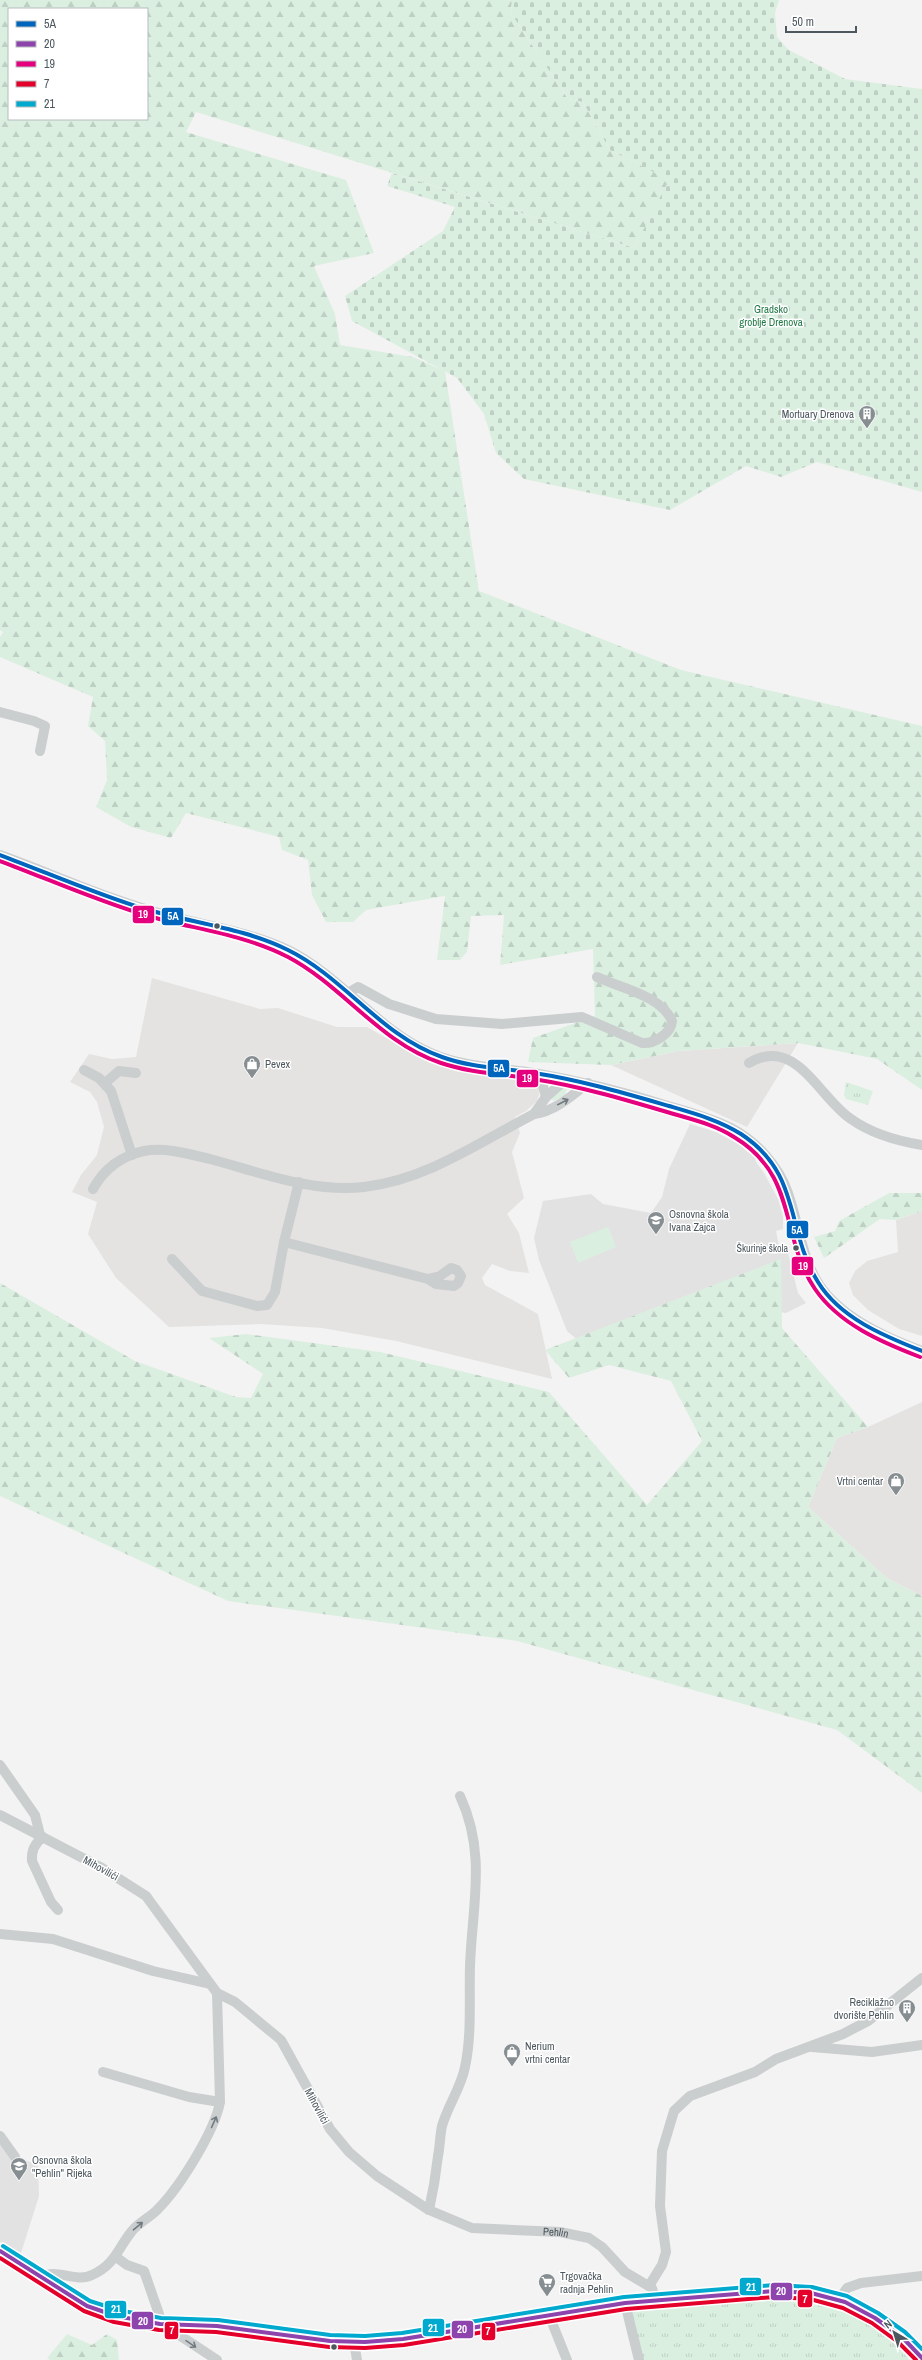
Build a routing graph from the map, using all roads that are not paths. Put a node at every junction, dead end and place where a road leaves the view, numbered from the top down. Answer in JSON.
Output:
{"nodes":[{"id":1,"x":0,"y":712,"type":"edge"},
{"id":2,"x":40,"y":751,"type":"dead end"},
{"id":3,"x":0,"y":855,"type":"edge"},
{"id":4,"x":597,"y":977,"type":"dead end"},
{"id":5,"x":348,"y":993,"type":"junction"},
{"id":6,"x":749,"y":1063,"type":"dead end"},
{"id":7,"x":84,"y":1070,"type":"dead end"},
{"id":8,"x":136,"y":1073,"type":"dead end"},
{"id":9,"x":537,"y":1074,"type":"junction"},
{"id":10,"x":566,"y":1079,"type":"junction"},
{"id":11,"x":105,"y":1083,"type":"junction"},
{"id":12,"x":588,"y":1083,"type":"junction"},
{"id":13,"x":546,"y":1096,"type":"junction"},
{"id":14,"x":534,"y":1114,"type":"junction"},
{"id":15,"x":922,"y":1145,"type":"edge"},
{"id":16,"x":132,"y":1154,"type":"junction"},
{"id":17,"x":299,"y":1182,"type":"junction"},
{"id":18,"x":93,"y":1190,"type":"dead end"},
{"id":19,"x":284,"y":1242,"type":"junction"},
{"id":20,"x":172,"y":1260,"type":"dead end"},
{"id":21,"x":428,"y":1279,"type":"dead end"},
{"id":22,"x":922,"y":1351,"type":"edge"},
{"id":23,"x":0,"y":1765,"type":"edge"},
{"id":24,"x":460,"y":1796,"type":"dead end"},
{"id":25,"x":0,"y":1815,"type":"edge"},
{"id":26,"x":41,"y":1836,"type":"junction"},
{"id":27,"x":58,"y":1910,"type":"dead end"},
{"id":28,"x":0,"y":1934,"type":"edge"},
{"id":29,"x":922,"y":1978,"type":"edge"},
{"id":30,"x":210,"y":1984,"type":"junction"},
{"id":31,"x":217,"y":1993,"type":"junction"},
{"id":32,"x":922,"y":2045,"type":"edge"},
{"id":33,"x":808,"y":2046,"type":"junction"},
{"id":34,"x":103,"y":2072,"type":"dead end"},
{"id":35,"x":220,"y":2102,"type":"junction"},
{"id":36,"x":0,"y":2136,"type":"edge"},
{"id":37,"x":15,"y":2157,"type":"dead end"},
{"id":38,"x":429,"y":2210,"type":"junction"},
{"id":39,"x":0,"y":2251,"type":"edge"},
{"id":40,"x":116,"y":2258,"type":"junction"},
{"id":41,"x":922,"y":2276,"type":"edge"},
{"id":42,"x":42,"y":2277,"type":"junction"},
{"id":43,"x":649,"y":2286,"type":"junction"},
{"id":44,"x":838,"y":2300,"type":"junction"},
{"id":45,"x":656,"y":2302,"type":"junction"},
{"id":46,"x":625,"y":2303,"type":"junction"},
{"id":47,"x":549,"y":2315,"type":"junction"},
{"id":48,"x":164,"y":2324,"type":"junction"},
{"id":49,"x":354,"y":2342,"type":"junction"},
{"id":50,"x":922,"y":2358,"type":"edge"},
{"id":51,"x":217,"y":2360,"type":"edge"},
{"id":52,"x":356,"y":2360,"type":"edge"},
{"id":53,"x":567,"y":2360,"type":"edge"},
{"id":54,"x":639,"y":2360,"type":"edge"}],
"edges":[{"from":1,"to":2,"type":"street"},
{"from":3,"to":5,"type":"street"},
{"from":4,"to":5,"type":"street"},
{"from":5,"to":9,"type":"street"},
{"from":6,"to":15,"type":"street"},
{"from":7,"to":11,"type":"street"},
{"from":8,"to":11,"type":"street"},
{"from":9,"to":10,"type":"street"},
{"from":9,"to":13,"type":"street"},
{"from":10,"to":12,"type":"street"},
{"from":10,"to":13,"type":"street"},
{"from":11,"to":16,"type":"street"},
{"from":14,"to":12,"type":"street","one_way":true},
{"from":12,"to":22,"type":"street"},
{"from":13,"to":14,"type":"street"},
{"from":14,"to":17,"type":"street"},
{"from":16,"to":17,"type":"street"},
{"from":16,"to":18,"type":"street"},
{"from":17,"to":19,"type":"street"},
{"from":19,"to":20,"type":"street"},
{"from":19,"to":21,"type":"street"},
{"from":23,"to":26,"type":"street"},
{"from":24,"to":38,"type":"street"},
{"from":25,"to":26,"type":"street","name":"Mihovilići"},
{"from":26,"to":27,"type":"street"},
{"from":26,"to":30,"type":"street","name":"Mihovilići"},
{"from":28,"to":30,"type":"street"},
{"from":29,"to":33,"type":"street"},
{"from":30,"to":31,"type":"street","name":"Mihovilići"},
{"from":31,"to":35,"type":"street"},
{"from":31,"to":38,"type":"street","name":"Mihovilići"},
{"from":32,"to":33,"type":"street"},
{"from":33,"to":43,"type":"street"},
{"from":34,"to":35,"type":"street"},
{"from":40,"to":35,"type":"street","one_way":true},
{"from":36,"to":37,"type":"street"},
{"from":38,"to":43,"type":"street","name":"Pehlin"},
{"from":39,"to":42,"type":"main road"},
{"from":40,"to":42,"type":"street"},
{"from":40,"to":48,"type":"street"},
{"from":41,"to":44,"type":"street"},
{"from":42,"to":48,"type":"main road"},
{"from":43,"to":45,"type":"street"},
{"from":44,"to":45,"type":"main road"},
{"from":44,"to":50,"type":"main road"},
{"from":45,"to":46,"type":"main road"},
{"from":46,"to":47,"type":"main road"},
{"from":46,"to":54,"type":"street"},
{"from":47,"to":49,"type":"main road"},
{"from":47,"to":53,"type":"street"},
{"from":48,"to":49,"type":"main road"},
{"from":48,"to":51,"type":"street","one_way":true},
{"from":49,"to":52,"type":"street"}]}
